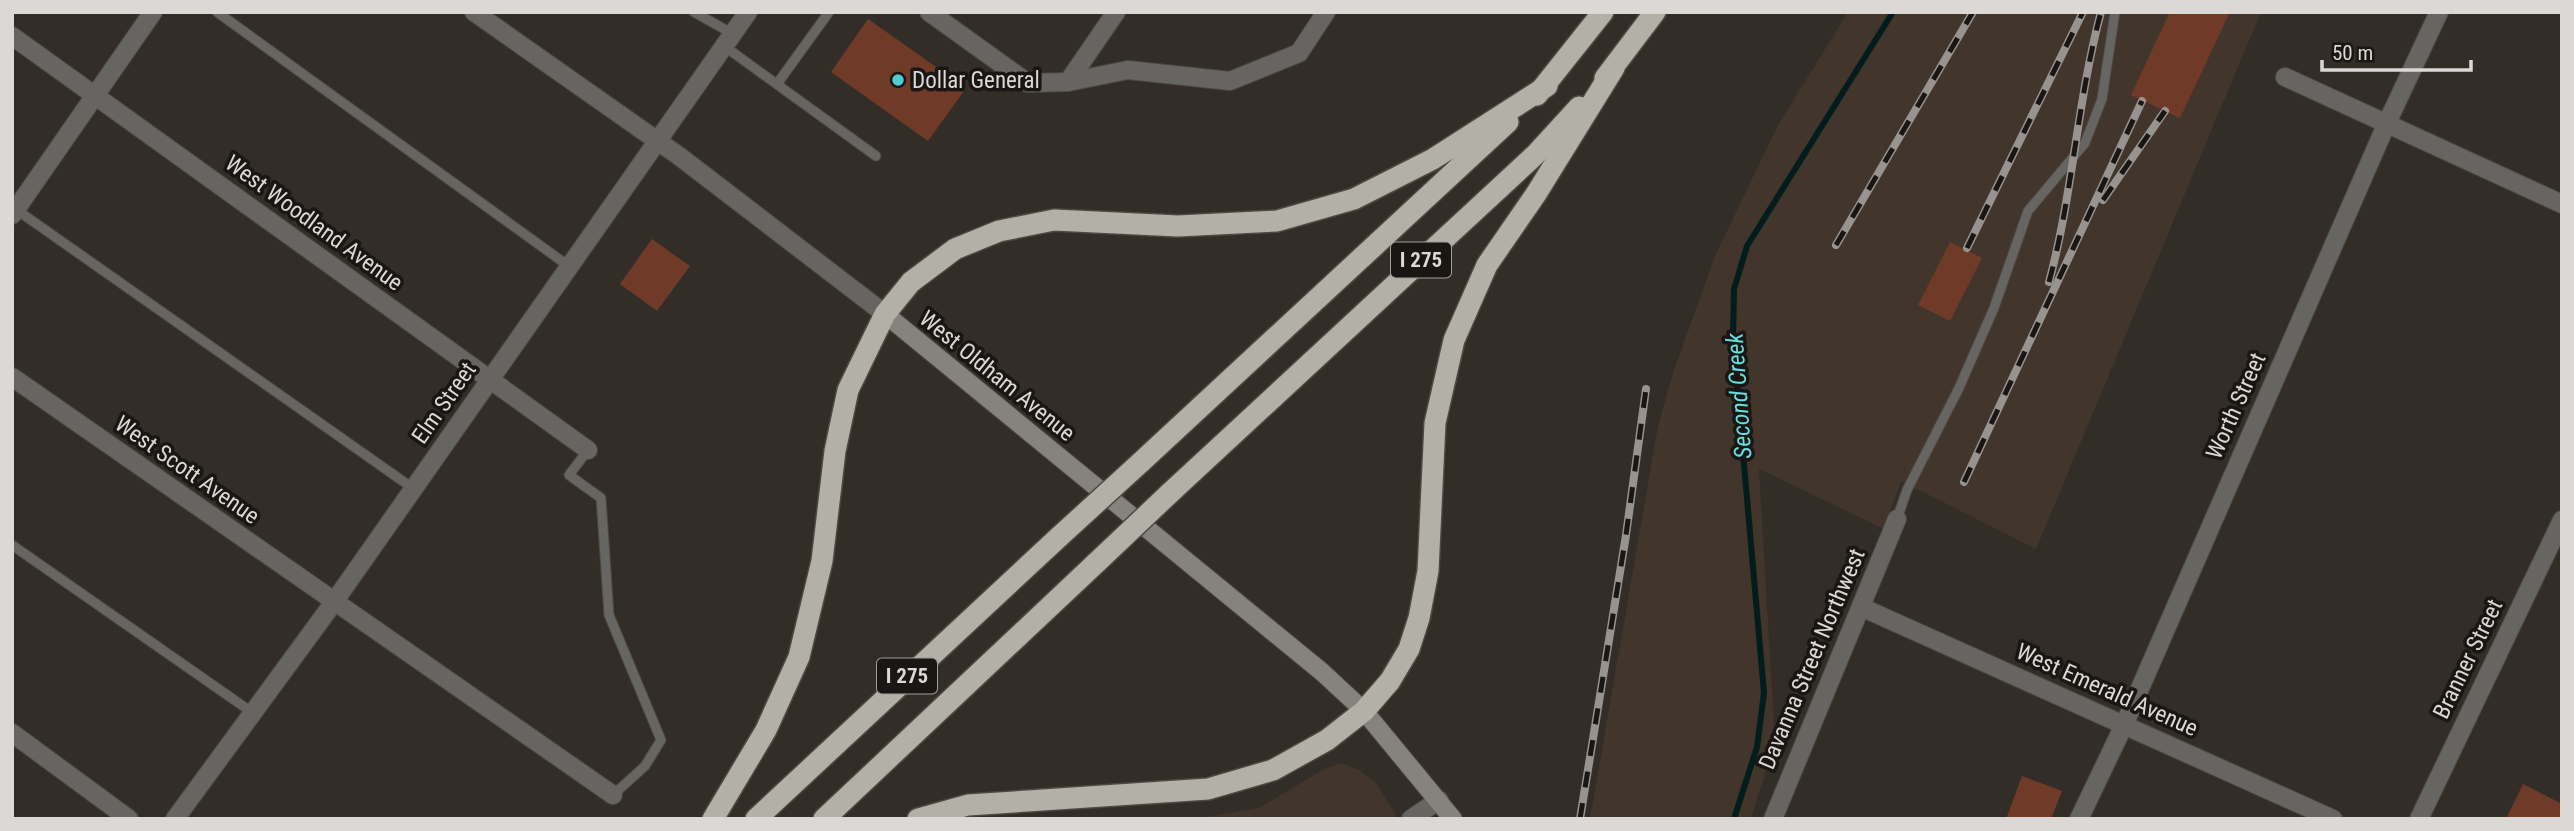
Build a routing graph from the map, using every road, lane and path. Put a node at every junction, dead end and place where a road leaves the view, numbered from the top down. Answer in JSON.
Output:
{"nodes":[{"id":1,"x":153,"y":12,"type":"edge"},
{"id":2,"x":217,"y":12,"type":"edge"},
{"id":3,"x":474,"y":12,"type":"edge"},
{"id":4,"x":694,"y":12,"type":"edge"},
{"id":5,"x":748,"y":12,"type":"edge"},
{"id":6,"x":829,"y":12,"type":"edge"},
{"id":7,"x":929,"y":12,"type":"edge"},
{"id":8,"x":1116,"y":12,"type":"edge"},
{"id":9,"x":1326,"y":12,"type":"edge"},
{"id":10,"x":1603,"y":12,"type":"edge"},
{"id":11,"x":1655,"y":12,"type":"edge"},
{"id":12,"x":2115,"y":12,"type":"edge"},
{"id":13,"x":2439,"y":12,"type":"edge"},
{"id":14,"x":12,"y":36,"type":"edge"},
{"id":15,"x":729,"y":40,"type":"junction"},
{"id":16,"x":1614,"y":68,"type":"junction"},
{"id":17,"x":2285,"y":78,"type":"dead end"},
{"id":18,"x":1068,"y":82,"type":"junction"},
{"id":19,"x":777,"y":84,"type":"junction"},
{"id":20,"x":1547,"y":86,"type":"junction"},
{"id":21,"x":95,"y":96,"type":"junction"},
{"id":22,"x":2386,"y":125,"type":"junction"},
{"id":23,"x":659,"y":141,"type":"junction"},
{"id":24,"x":876,"y":156,"type":"dead end"},
{"id":25,"x":2562,"y":204,"type":"edge"},
{"id":26,"x":13,"y":211,"type":"edge"},
{"id":27,"x":570,"y":267,"type":"junction"},
{"id":28,"x":885,"y":314,"type":"junction"},
{"id":29,"x":12,"y":377,"type":"edge"},
{"id":30,"x":491,"y":380,"type":"junction"},
{"id":31,"x":588,"y":450,"type":"joint"},
{"id":32,"x":414,"y":489,"type":"junction"},
{"id":33,"x":1897,"y":519,"type":"joint"},
{"id":34,"x":2562,"y":520,"type":"edge"},
{"id":35,"x":12,"y":545,"type":"edge"},
{"id":36,"x":2545,"y":556,"type":"junction"},
{"id":37,"x":2562,"y":564,"type":"edge"},
{"id":38,"x":334,"y":602,"type":"junction"},
{"id":39,"x":1861,"y":607,"type":"junction"},
{"id":40,"x":1364,"y":711,"type":"junction"},
{"id":41,"x":253,"y":713,"type":"junction"},
{"id":42,"x":2124,"y":725,"type":"junction"},
{"id":43,"x":12,"y":733,"type":"edge"},
{"id":44,"x":613,"y":794,"type":"joint"},
{"id":45,"x":1439,"y":800,"type":"junction"},
{"id":46,"x":129,"y":819,"type":"edge"},
{"id":47,"x":175,"y":819,"type":"edge"},
{"id":48,"x":713,"y":819,"type":"edge"},
{"id":49,"x":756,"y":819,"type":"edge"},
{"id":50,"x":824,"y":819,"type":"edge"},
{"id":51,"x":918,"y":819,"type":"edge"},
{"id":52,"x":1411,"y":819,"type":"edge"},
{"id":53,"x":1452,"y":819,"type":"edge"},
{"id":54,"x":1773,"y":819,"type":"edge"},
{"id":55,"x":2079,"y":819,"type":"edge"},
{"id":56,"x":2333,"y":819,"type":"edge"},
{"id":57,"x":2419,"y":819,"type":"edge"}],
"edges":[{"from":1,"to":21,"type":"street"},
{"from":2,"to":27,"type":"lane"},
{"from":3,"to":23,"type":"street","name":"West Oldham Avenue"},
{"from":4,"to":15,"type":"lane"},
{"from":5,"to":15,"type":"street","name":"Elm Street"},
{"from":6,"to":19,"type":"lane"},
{"from":7,"to":18,"type":"street"},
{"from":8,"to":18,"type":"street"},
{"from":9,"to":18,"type":"street"},
{"from":10,"to":20,"type":"highway","number":"I 275"},
{"from":11,"to":16,"type":"highway","number":"I 275"},
{"from":12,"to":33,"type":"lane"},
{"from":13,"to":22,"type":"street","name":"Worth Street"},
{"from":14,"to":21,"type":"street","name":"West Woodland Avenue"},
{"from":15,"to":19,"type":"lane"},
{"from":15,"to":23,"type":"street","name":"Elm Street"},
{"from":16,"to":40,"type":"highway"},
{"from":16,"to":50,"type":"highway","number":"I 275","bridge":true},
{"from":17,"to":22,"type":"street"},
{"from":19,"to":24,"type":"lane"},
{"from":20,"to":28,"type":"highway"},
{"from":20,"to":49,"type":"highway","number":"I 275","bridge":true},
{"from":21,"to":26,"type":"street"},
{"from":21,"to":30,"type":"street","name":"West Woodland Avenue"},
{"from":22,"to":25,"type":"street"},
{"from":22,"to":42,"type":"street","name":"Worth Street"},
{"from":23,"to":27,"type":"street","name":"Elm Street"},
{"from":23,"to":28,"type":"street","name":"West Oldham Avenue"},
{"from":26,"to":32,"type":"lane"},
{"from":27,"to":30,"type":"street","name":"Elm Street"},
{"from":28,"to":40,"type":"main road","name":"West Oldham Avenue"},
{"from":28,"to":48,"type":"highway"},
{"from":29,"to":38,"type":"street","name":"West Scott Avenue"},
{"from":30,"to":31,"type":"street","name":"West Woodland Avenue"},
{"from":30,"to":32,"type":"street","name":"Elm Street"},
{"from":31,"to":44,"type":"lane"},
{"from":32,"to":38,"type":"street","name":"Elm Street"},
{"from":33,"to":39,"type":"street","name":"Davanna Street Northwest"},
{"from":34,"to":36,"type":"street","name":"Branner Street"},
{"from":35,"to":41,"type":"lane"},
{"from":36,"to":37,"type":"street"},
{"from":36,"to":57,"type":"street","name":"Branner Street"},
{"from":38,"to":41,"type":"street","name":"Elm Street"},
{"from":38,"to":44,"type":"street","name":"West Scott Avenue"},
{"from":39,"to":42,"type":"street","name":"West Emerald Avenue"},
{"from":39,"to":54,"type":"street","name":"Davanna Street Northwest"},
{"from":40,"to":45,"type":"main road","name":"West Oldham Avenue"},
{"from":40,"to":51,"type":"highway"},
{"from":41,"to":47,"type":"street","name":"Elm Street"},
{"from":42,"to":55,"type":"street","name":"Worth Street"},
{"from":42,"to":56,"type":"street","name":"West Emerald Avenue"},
{"from":43,"to":46,"type":"street"},
{"from":45,"to":52,"type":"street"},
{"from":45,"to":53,"type":"main road","name":"West Oldham Avenue"}]}
